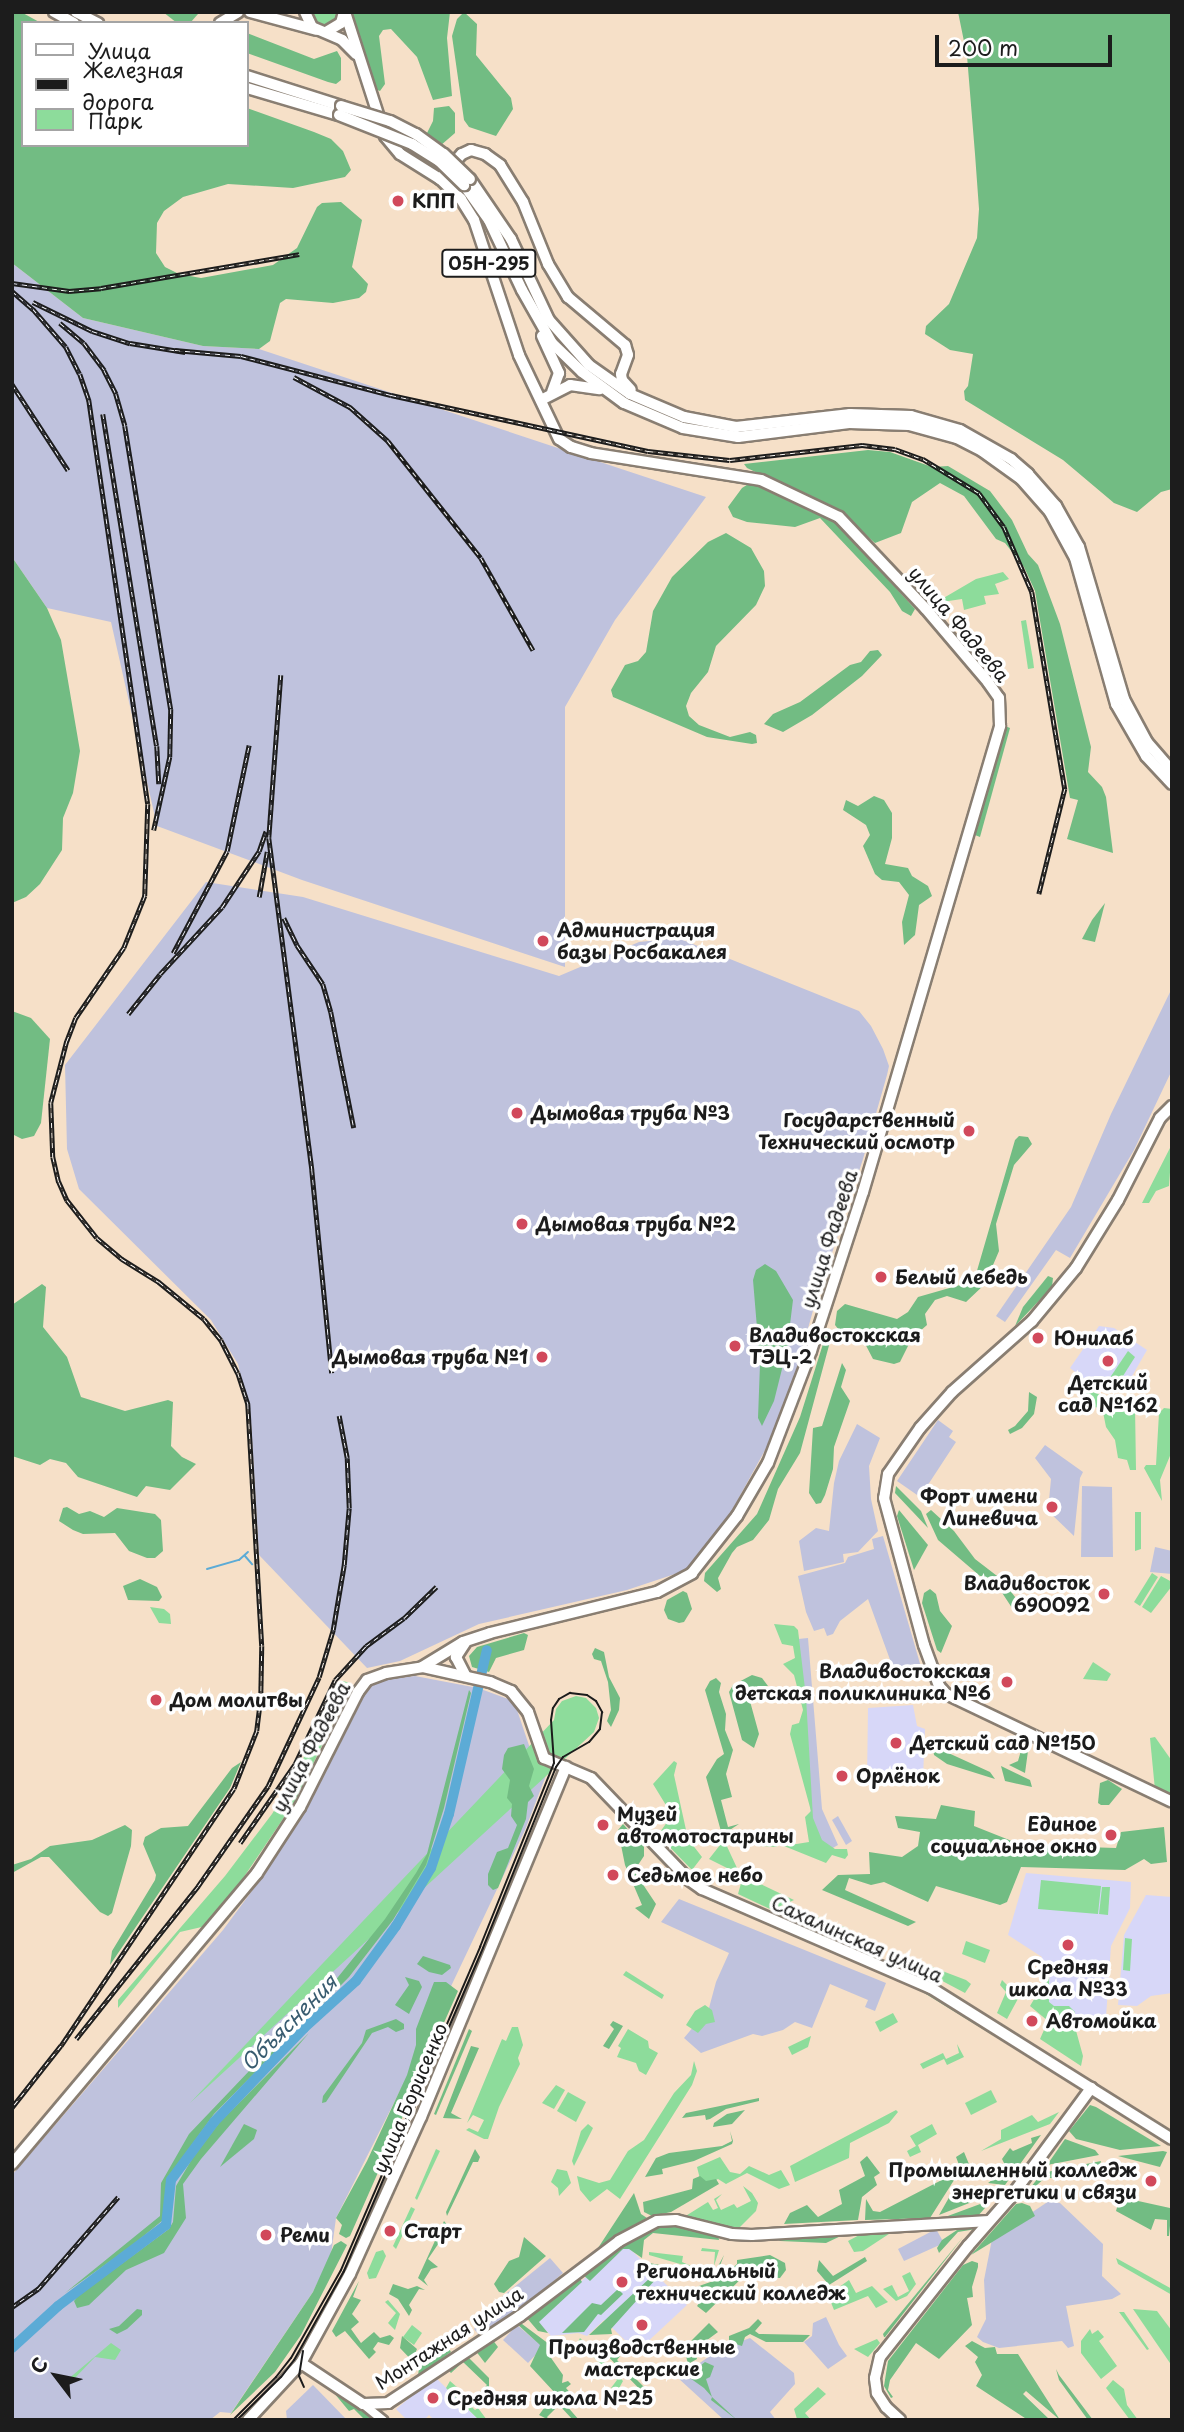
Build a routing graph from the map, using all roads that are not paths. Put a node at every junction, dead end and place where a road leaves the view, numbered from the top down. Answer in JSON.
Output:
{"nodes":[{"id":1,"x":54,"y":12,"type":"edge"},
{"id":2,"x":76,"y":12,"type":"edge"},
{"id":3,"x":250,"y":12,"type":"edge"},
{"id":4,"x":292,"y":12,"type":"edge"},
{"id":5,"x":305,"y":12,"type":"edge"},
{"id":6,"x":345,"y":12,"type":"edge"},
{"id":7,"x":278,"y":18,"type":"junction"},
{"id":8,"x":70,"y":21,"type":"edge"},
{"id":9,"x":94,"y":21,"type":"edge"},
{"id":10,"x":322,"y":31,"type":"junction"},
{"id":11,"x":358,"y":58,"type":"junction"},
{"id":12,"x":248,"y":76,"type":"edge"},
{"id":13,"x":248,"y":88,"type":"edge"},
{"id":14,"x":340,"y":110,"type":"junction"},
{"id":15,"x":440,"y":179,"type":"junction"},
{"id":16,"x":467,"y":182,"type":"junction"},
{"id":17,"x":541,"y":326,"type":"junction"},
{"id":18,"x":589,"y":365,"type":"junction"},
{"id":19,"x":622,"y":365,"type":"junction"},
{"id":20,"x":606,"y":391,"type":"junction"},
{"id":21,"x":552,"y":392,"type":"junction"},
{"id":22,"x":541,"y":400,"type":"junction"},
{"id":23,"x":644,"y":401,"type":"junction"},
{"id":24,"x":1172,"y":771,"type":"edge"},
{"id":25,"x":1172,"y":784,"type":"edge"},
{"id":26,"x":1172,"y":1106,"type":"edge"},
{"id":27,"x":471,"y":1638,"type":"junction"},
{"id":28,"x":422,"y":1667,"type":"junction"},
{"id":29,"x":465,"y":1675,"type":"junction"},
{"id":30,"x":566,"y":1767,"type":"junction"},
{"id":31,"x":1172,"y":1802,"type":"edge"},
{"id":32,"x":1091,"y":2088,"type":"junction"},
{"id":33,"x":1172,"y":2139,"type":"edge"},
{"id":34,"x":12,"y":2164,"type":"edge"},
{"id":35,"x":989,"y":2221,"type":"junction"},
{"id":36,"x":301,"y":2363,"type":"junction"},
{"id":37,"x":363,"y":2404,"type":"junction"},
{"id":38,"x":248,"y":2420,"type":"edge"},
{"id":39,"x":383,"y":2420,"type":"edge"},
{"id":40,"x":900,"y":2420,"type":"edge"}],
"edges":[{"from":1,"to":8,"type":"highway"},
{"from":2,"to":9,"type":"highway"},
{"from":3,"to":7,"type":"highway"},
{"from":4,"to":7,"type":"highway"},
{"from":5,"to":10,"type":"main road","number":"05Н-295"},
{"from":6,"to":10,"type":"main road","number":"05Н-295"},
{"from":6,"to":11,"type":"main road","number":"05Н-295"},
{"from":7,"to":10,"type":"highway"},
{"from":10,"to":11,"type":"main road","number":"05Н-295"},
{"from":11,"to":15,"type":"main road","name":"улица Фадеева","number":"05Н-295"},
{"from":12,"to":14,"type":"highway"},
{"from":13,"to":14,"type":"highway"},
{"from":14,"to":16,"type":"highway","bridge":true},
{"from":15,"to":19,"type":"highway","number":"05Н-295"},
{"from":15,"to":22,"type":"main road","name":"улица Фадеева","number":"05Н-295"},
{"from":16,"to":17,"type":"highway"},
{"from":16,"to":18,"type":"highway"},
{"from":17,"to":20,"type":"highway"},
{"from":17,"to":21,"type":"highway"},
{"from":18,"to":19,"type":"highway"},
{"from":18,"to":23,"type":"highway"},
{"from":19,"to":23,"type":"highway","number":"05Н-295"},
{"from":20,"to":21,"type":"highway"},
{"from":20,"to":25,"type":"highway"},
{"from":21,"to":22,"type":"highway"},
{"from":22,"to":27,"type":"main road","name":"улица Фадеева"},
{"from":23,"to":24,"type":"highway"},
{"from":26,"to":31,"type":"main road"},
{"from":27,"to":28,"type":"main road","name":"улица Фадеева"},
{"from":27,"to":29,"type":"main road"},
{"from":28,"to":29,"type":"main road","name":"Сахалинская улица"},
{"from":28,"to":34,"type":"main road","name":"улица Фадеева"},
{"from":29,"to":30,"type":"main road","name":"Сахалинская улица"},
{"from":30,"to":32,"type":"main road","name":"Сахалинская улица"},
{"from":30,"to":36,"type":"main road","name":"улица Борисенко"},
{"from":32,"to":33,"type":"main road","name":"Сахалинская улица"},
{"from":32,"to":35,"type":"main road"},
{"from":35,"to":37,"type":"main road","name":"Монтажная улица"},
{"from":35,"to":40,"type":"main road"},
{"from":36,"to":37,"type":"main road","name":"Монтажная улица"},
{"from":36,"to":38,"type":"main road","name":"улица Борисенко"},
{"from":37,"to":39,"type":"street"}]}
